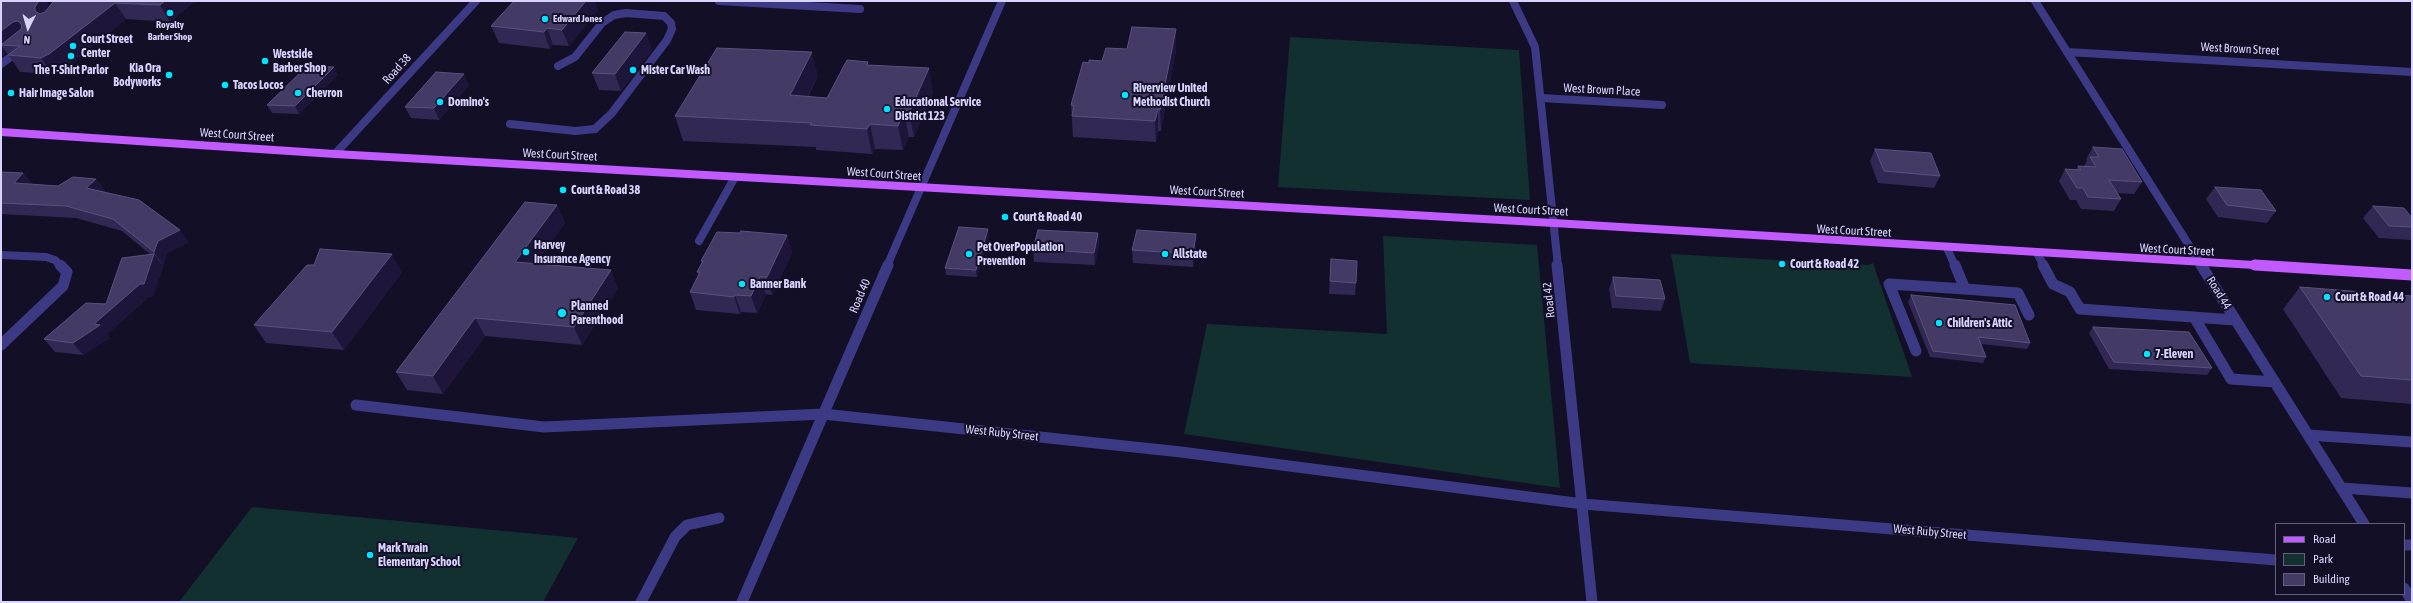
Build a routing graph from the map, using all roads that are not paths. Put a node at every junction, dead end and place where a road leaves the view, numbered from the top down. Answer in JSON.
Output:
{"nodes":[{"id":1,"x":476,"y":1,"type":"edge"},
{"id":2,"x":720,"y":1,"type":"edge"},
{"id":3,"x":1002,"y":1,"type":"edge"},
{"id":4,"x":1513,"y":1,"type":"edge"},
{"id":5,"x":2035,"y":1,"type":"edge"},
{"id":6,"x":860,"y":9,"type":"dead end"},
{"id":7,"x":28,"y":43,"type":"edge"},
{"id":8,"x":2067,"y":52,"type":"junction"},
{"id":9,"x":1,"y":64,"type":"edge"},
{"id":10,"x":558,"y":66,"type":"dead end"},
{"id":11,"x":2412,"y":72,"type":"edge"},
{"id":12,"x":1542,"y":98,"type":"junction"},
{"id":13,"x":1662,"y":105,"type":"dead end"},
{"id":14,"x":510,"y":124,"type":"dead end"},
{"id":15,"x":1,"y":132,"type":"edge"},
{"id":16,"x":335,"y":154,"type":"junction"},
{"id":17,"x":735,"y":177,"type":"junction"},
{"id":18,"x":921,"y":188,"type":"junction"},
{"id":19,"x":1554,"y":223,"type":"junction"},
{"id":20,"x":699,"y":241,"type":"dead end"},
{"id":21,"x":1947,"y":248,"type":"junction"},
{"id":22,"x":2037,"y":254,"type":"junction"},
{"id":23,"x":1,"y":255,"type":"edge"},
{"id":24,"x":2200,"y":263,"type":"junction"},
{"id":25,"x":2412,"y":275,"type":"edge"},
{"id":26,"x":1965,"y":289,"type":"junction"},
{"id":27,"x":2029,"y":315,"type":"dead end"},
{"id":28,"x":2194,"y":317,"type":"junction"},
{"id":29,"x":2236,"y":320,"type":"junction"},
{"id":30,"x":1,"y":344,"type":"edge"},
{"id":31,"x":1916,"y":351,"type":"dead end"},
{"id":32,"x":2275,"y":382,"type":"junction"},
{"id":33,"x":356,"y":405,"type":"dead end"},
{"id":34,"x":823,"y":414,"type":"junction"},
{"id":35,"x":2308,"y":435,"type":"junction"},
{"id":36,"x":2412,"y":442,"type":"edge"},
{"id":37,"x":2342,"y":488,"type":"junction"},
{"id":38,"x":2412,"y":493,"type":"edge"},
{"id":39,"x":1583,"y":504,"type":"junction"},
{"id":40,"x":719,"y":518,"type":"dead end"},
{"id":41,"x":2363,"y":523,"type":"edge"},
{"id":42,"x":2275,"y":560,"type":"edge"},
{"id":43,"x":641,"y":602,"type":"edge"},
{"id":44,"x":742,"y":602,"type":"edge"},
{"id":45,"x":1592,"y":602,"type":"edge"}],
"edges":[{"from":1,"to":16,"type":"street","name":"Road 38"},
{"from":2,"to":6,"type":"street"},
{"from":3,"to":18,"type":"street","name":"Road 40"},
{"from":4,"to":12,"type":"street","name":"Road 42"},
{"from":5,"to":8,"type":"street","name":"Road 44"},
{"from":7,"to":9,"type":"street"},
{"from":8,"to":11,"type":"street","name":"West Brown Street"},
{"from":8,"to":24,"type":"street","name":"Road 44"},
{"from":10,"to":14,"type":"street"},
{"from":12,"to":13,"type":"street","name":"West Brown Place"},
{"from":12,"to":19,"type":"street","name":"Road 42"},
{"from":15,"to":16,"type":"main road","name":"West Court Street"},
{"from":16,"to":17,"type":"main road","name":"West Court Street"},
{"from":17,"to":18,"type":"main road","name":"West Court Street"},
{"from":17,"to":20,"type":"street"},
{"from":18,"to":19,"type":"main road","name":"West Court Street"},
{"from":18,"to":34,"type":"street","name":"Road 40"},
{"from":19,"to":21,"type":"main road","name":"West Court Street"},
{"from":19,"to":39,"type":"street","name":"Road 42"},
{"from":21,"to":22,"type":"main road","name":"West Court Street"},
{"from":21,"to":26,"type":"street"},
{"from":22,"to":24,"type":"main road","name":"West Court Street"},
{"from":22,"to":28,"type":"street"},
{"from":23,"to":30,"type":"street"},
{"from":24,"to":25,"type":"main road","name":"West Court Street"},
{"from":24,"to":29,"type":"street","name":"Road 44"},
{"from":26,"to":27,"type":"street"},
{"from":26,"to":31,"type":"street"},
{"from":28,"to":29,"type":"street"},
{"from":28,"to":32,"type":"street"},
{"from":29,"to":32,"type":"street","name":"Road 44"},
{"from":32,"to":35,"type":"street","name":"Road 44"},
{"from":33,"to":34,"type":"street","name":"West Ruby Street"},
{"from":34,"to":39,"type":"street","name":"West Ruby Street"},
{"from":34,"to":44,"type":"street","name":"Road 40"},
{"from":35,"to":36,"type":"street"},
{"from":35,"to":37,"type":"street","name":"Road 44"},
{"from":37,"to":38,"type":"street"},
{"from":37,"to":41,"type":"street","name":"Road 44"},
{"from":39,"to":42,"type":"street","name":"West Ruby Street"},
{"from":39,"to":45,"type":"street","name":"Road 42"},
{"from":40,"to":43,"type":"street"}]}
